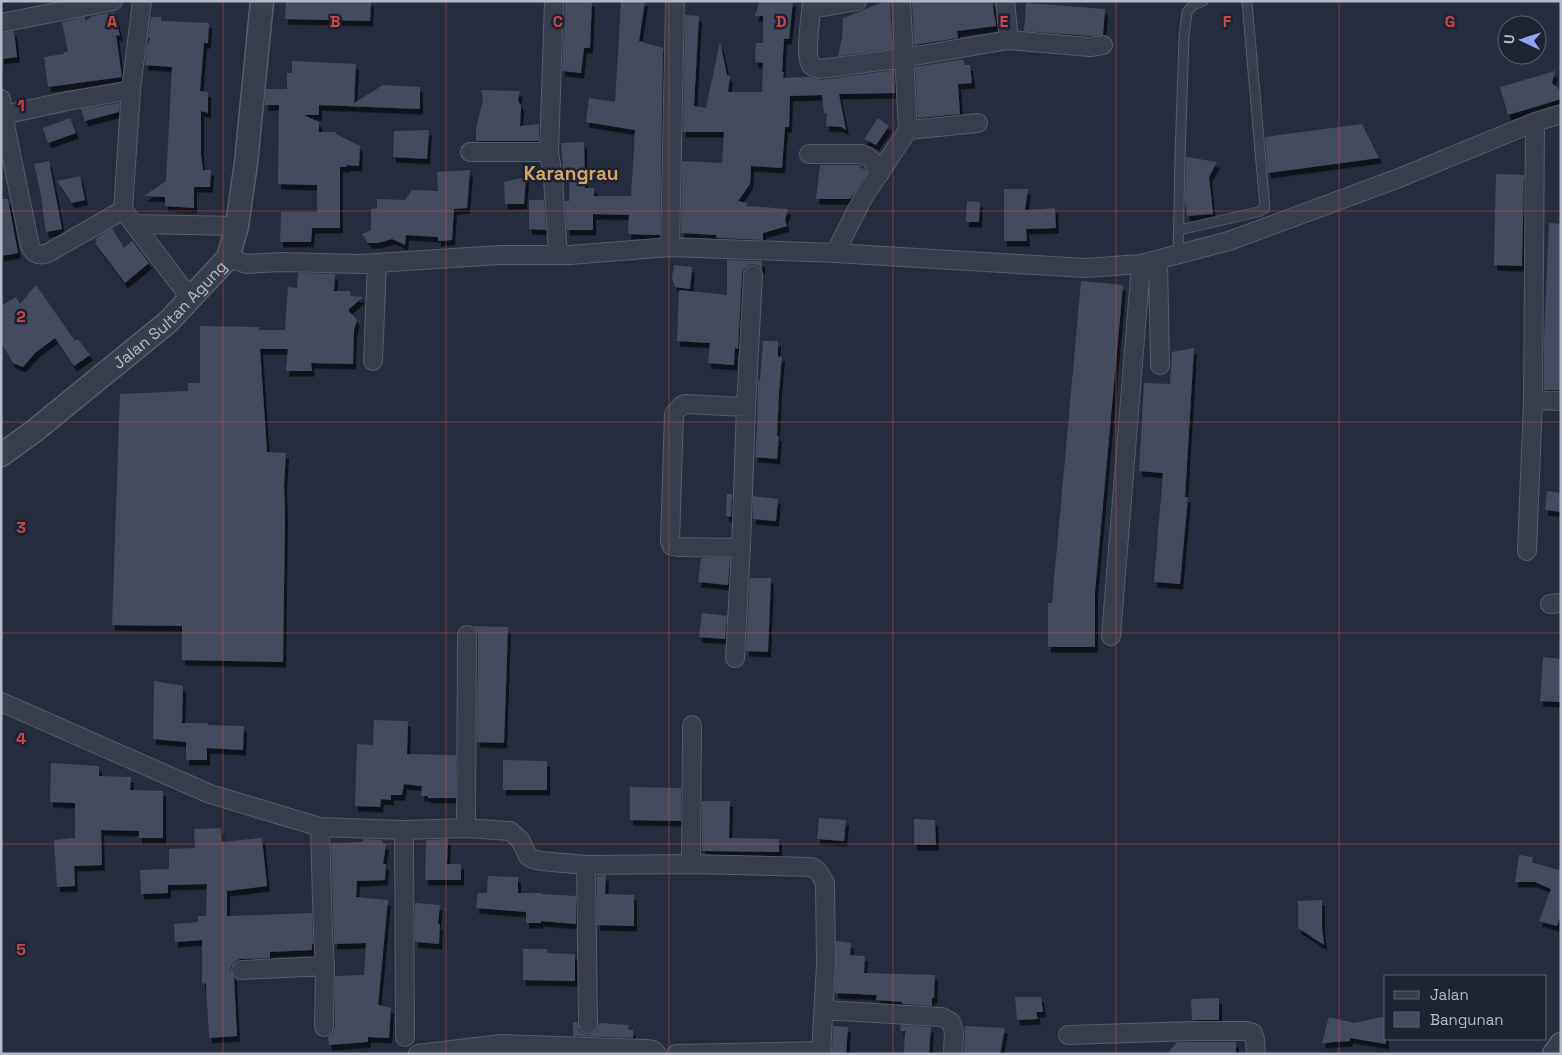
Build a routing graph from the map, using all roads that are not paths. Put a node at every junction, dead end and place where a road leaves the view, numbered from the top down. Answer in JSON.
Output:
{"nodes":[{"id":1,"x":113,"y":1,"type":"edge"},
{"id":2,"x":142,"y":1,"type":"edge"},
{"id":3,"x":262,"y":1,"type":"edge"},
{"id":4,"x":554,"y":1,"type":"edge"},
{"id":5,"x":675,"y":1,"type":"edge"},
{"id":6,"x":857,"y":1,"type":"edge"},
{"id":7,"x":901,"y":1,"type":"edge"},
{"id":8,"x":1005,"y":1,"type":"edge"},
{"id":9,"x":1203,"y":1,"type":"edge"},
{"id":10,"x":1246,"y":1,"type":"edge"},
{"id":11,"x":812,"y":5,"type":"edge"},
{"id":12,"x":1,"y":24,"type":"edge"},
{"id":13,"x":1009,"y":40,"type":"junction"},
{"id":14,"x":1102,"y":45,"type":"dead end"},
{"id":15,"x":904,"y":58,"type":"junction"},
{"id":16,"x":130,"y":90,"type":"junction"},
{"id":17,"x":2,"y":107,"type":"edge"},
{"id":18,"x":1561,"y":114,"type":"edge"},
{"id":19,"x":1535,"y":122,"type":"junction"},
{"id":20,"x":978,"y":124,"type":"dead end"},
{"id":21,"x":908,"y":130,"type":"junction"},
{"id":22,"x":470,"y":152,"type":"dead end"},
{"id":23,"x":549,"y":152,"type":"junction"},
{"id":24,"x":809,"y":154,"type":"dead end"},
{"id":25,"x":879,"y":175,"type":"junction"},
{"id":26,"x":128,"y":217,"type":"junction"},
{"id":27,"x":237,"y":226,"type":"junction"},
{"id":28,"x":1179,"y":230,"type":"junction"},
{"id":29,"x":670,"y":247,"type":"junction"},
{"id":30,"x":835,"y":254,"type":"junction"},
{"id":31,"x":558,"y":255,"type":"junction"},
{"id":32,"x":1178,"y":255,"type":"junction"},
{"id":33,"x":228,"y":258,"type":"junction"},
{"id":34,"x":1150,"y":262,"type":"junction"},
{"id":35,"x":377,"y":263,"type":"junction"},
{"id":36,"x":754,"y":263,"type":"junction"},
{"id":37,"x":191,"y":299,"type":"junction"},
{"id":38,"x":373,"y":361,"type":"dead end"},
{"id":39,"x":1160,"y":365,"type":"dead end"},
{"id":40,"x":1533,"y":400,"type":"junction"},
{"id":41,"x":1561,"y":401,"type":"edge"},
{"id":42,"x":746,"y":407,"type":"junction"},
{"id":43,"x":1,"y":455,"type":"edge"},
{"id":44,"x":741,"y":548,"type":"junction"},
{"id":45,"x":1527,"y":551,"type":"dead end"},
{"id":46,"x":467,"y":635,"type":"dead end"},
{"id":47,"x":1111,"y":636,"type":"dead end"},
{"id":48,"x":735,"y":658,"type":"dead end"},
{"id":49,"x":1,"y":702,"type":"edge"},
{"id":50,"x":692,"y":725,"type":"dead end"},
{"id":51,"x":320,"y":828,"type":"junction"},
{"id":52,"x":466,"y":828,"type":"junction"},
{"id":53,"x":404,"y":830,"type":"junction"},
{"id":54,"x":691,"y":864,"type":"junction"},
{"id":55,"x":586,"y":865,"type":"junction"},
{"id":56,"x":325,"y":966,"type":"junction"},
{"id":57,"x":241,"y":970,"type":"dead end"},
{"id":58,"x":824,"y":1010,"type":"junction"},
{"id":59,"x":588,"y":1024,"type":"dead end"},
{"id":60,"x":324,"y":1027,"type":"dead end"},
{"id":61,"x":1068,"y":1035,"type":"dead end"},
{"id":62,"x":405,"y":1037,"type":"dead end"},
{"id":63,"x":1561,"y":1044,"type":"edge"},
{"id":64,"x":501,"y":1049,"type":"edge"},
{"id":65,"x":821,"y":1052,"type":"edge"},
{"id":66,"x":418,"y":1054,"type":"edge"},
{"id":67,"x":657,"y":1054,"type":"edge"},
{"id":68,"x":676,"y":1054,"type":"edge"},
{"id":69,"x":953,"y":1054,"type":"edge"},
{"id":70,"x":1256,"y":1054,"type":"edge"},
{"id":71,"x":1554,"y":1054,"type":"edge"}],
"edges":[{"from":1,"to":12,"type":"street"},
{"from":2,"to":16,"type":"street"},
{"from":3,"to":27,"type":"street","name":"Jalan Sultan Agung"},
{"from":4,"to":23,"type":"street"},
{"from":5,"to":29,"type":"street"},
{"from":6,"to":11,"type":"street"},
{"from":7,"to":15,"type":"street"},
{"from":8,"to":13,"type":"street"},
{"from":9,"to":28,"type":"lane"},
{"from":10,"to":28,"type":"lane"},
{"from":11,"to":15,"type":"street"},
{"from":13,"to":14,"type":"street"},
{"from":13,"to":15,"type":"street"},
{"from":15,"to":21,"type":"street"},
{"from":16,"to":17,"type":"street"},
{"from":16,"to":26,"type":"street"},
{"from":17,"to":26,"type":"street"},
{"from":18,"to":19,"type":"street"},
{"from":19,"to":32,"type":"street"},
{"from":19,"to":40,"type":"street"},
{"from":20,"to":21,"type":"street"},
{"from":21,"to":25,"type":"street"},
{"from":22,"to":23,"type":"street"},
{"from":23,"to":31,"type":"street"},
{"from":24,"to":25,"type":"street"},
{"from":25,"to":30,"type":"street"},
{"from":26,"to":27,"type":"street"},
{"from":26,"to":37,"type":"street"},
{"from":27,"to":33,"type":"street","name":"Jalan Sultan Agung"},
{"from":28,"to":32,"type":"lane"},
{"from":29,"to":31,"type":"street"},
{"from":29,"to":36,"type":"street"},
{"from":30,"to":34,"type":"street"},
{"from":30,"to":36,"type":"street"},
{"from":31,"to":35,"type":"street"},
{"from":32,"to":34,"type":"street"},
{"from":33,"to":35,"type":"street"},
{"from":33,"to":37,"type":"street","name":"Jalan Sultan Agung"},
{"from":34,"to":39,"type":"street"},
{"from":34,"to":47,"type":"street"},
{"from":35,"to":38,"type":"street"},
{"from":36,"to":42,"type":"street"},
{"from":37,"to":43,"type":"street","name":"Jalan Sultan Agung"},
{"from":40,"to":41,"type":"street"},
{"from":40,"to":45,"type":"street"},
{"from":42,"to":44,"type":"street"},
{"from":42,"to":44,"type":"street"},
{"from":44,"to":48,"type":"street"},
{"from":46,"to":52,"type":"street"},
{"from":49,"to":51,"type":"street"},
{"from":50,"to":54,"type":"street"},
{"from":51,"to":53,"type":"street"},
{"from":51,"to":56,"type":"street"},
{"from":52,"to":53,"type":"street"},
{"from":52,"to":55,"type":"street"},
{"from":53,"to":62,"type":"street"},
{"from":54,"to":55,"type":"street"},
{"from":54,"to":58,"type":"street"},
{"from":55,"to":59,"type":"street"},
{"from":56,"to":57,"type":"street"},
{"from":56,"to":60,"type":"street"},
{"from":58,"to":65,"type":"street"},
{"from":58,"to":69,"type":"street"},
{"from":61,"to":70,"type":"street"},
{"from":63,"to":71,"type":"street"},
{"from":64,"to":66,"type":"street"},
{"from":64,"to":67,"type":"street"},
{"from":65,"to":68,"type":"street"}]}
